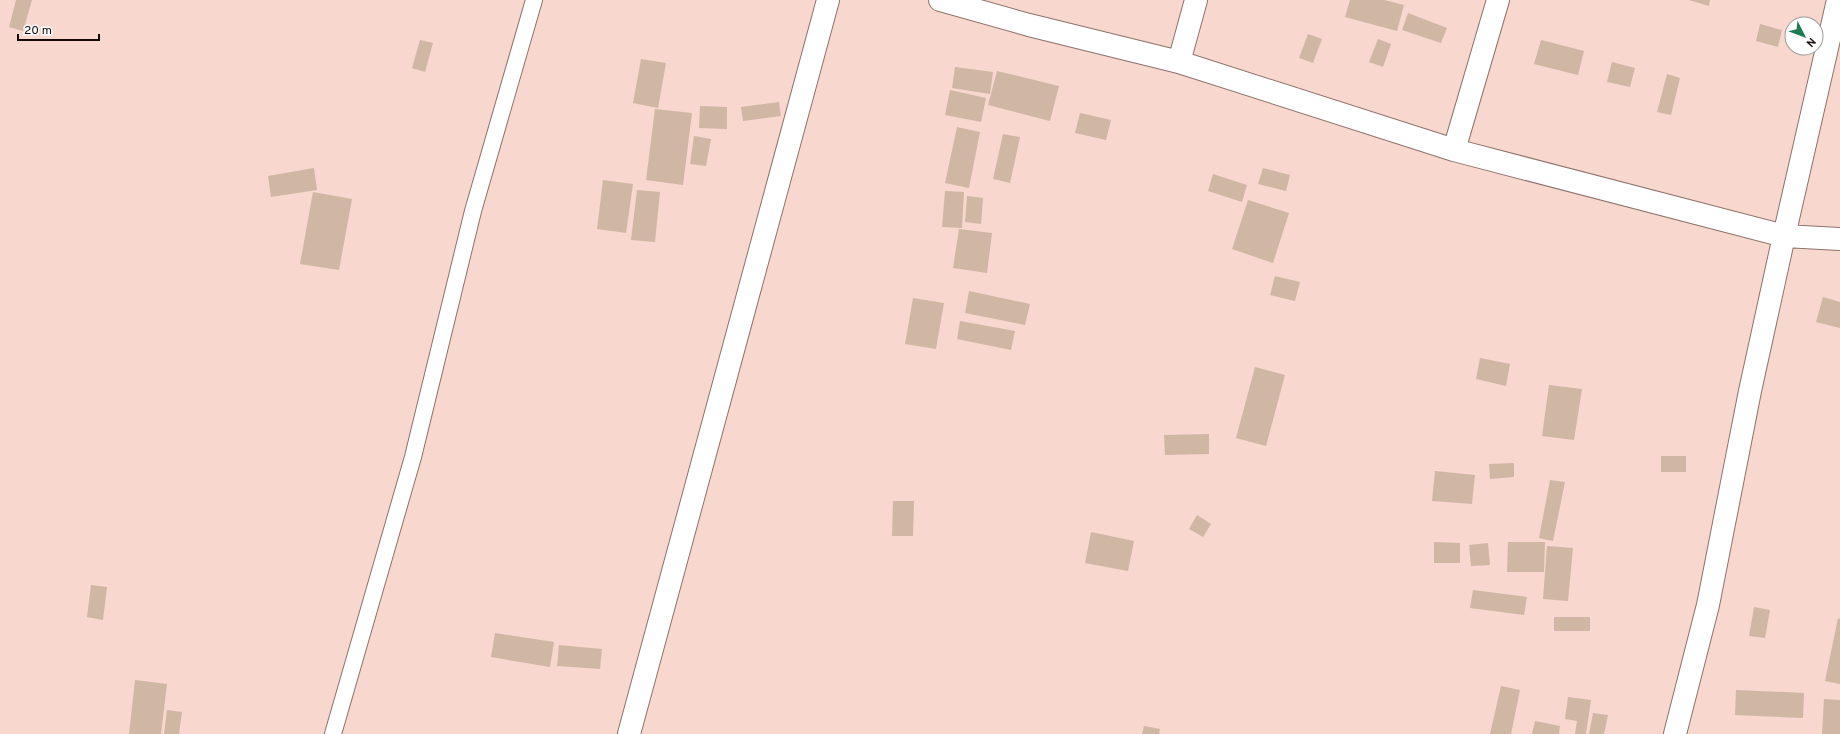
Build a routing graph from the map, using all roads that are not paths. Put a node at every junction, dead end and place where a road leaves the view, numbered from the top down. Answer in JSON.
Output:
{"nodes":[{"id":1,"x":534,"y":0,"type":"edge"},
{"id":2,"x":828,"y":0,"type":"edge"},
{"id":3,"x":940,"y":0,"type":"edge"},
{"id":4,"x":1196,"y":0,"type":"edge"},
{"id":5,"x":1498,"y":0,"type":"edge"},
{"id":6,"x":1838,"y":0,"type":"edge"},
{"id":7,"x":1179,"y":62,"type":"junction"},
{"id":8,"x":1454,"y":150,"type":"junction"},
{"id":9,"x":1784,"y":236,"type":"junction"},
{"id":10,"x":1840,"y":239,"type":"edge"},
{"id":11,"x":333,"y":734,"type":"edge"},
{"id":12,"x":629,"y":734,"type":"edge"},
{"id":13,"x":1675,"y":734,"type":"edge"}],
"edges":[{"from":1,"to":11,"type":"lane"},
{"from":2,"to":12,"type":"street"},
{"from":3,"to":7,"type":"street"},
{"from":4,"to":7,"type":"street"},
{"from":5,"to":8,"type":"street"},
{"from":6,"to":9,"type":"street"},
{"from":7,"to":8,"type":"street"},
{"from":8,"to":9,"type":"street"},
{"from":9,"to":10,"type":"street"},
{"from":9,"to":13,"type":"street"}]}
